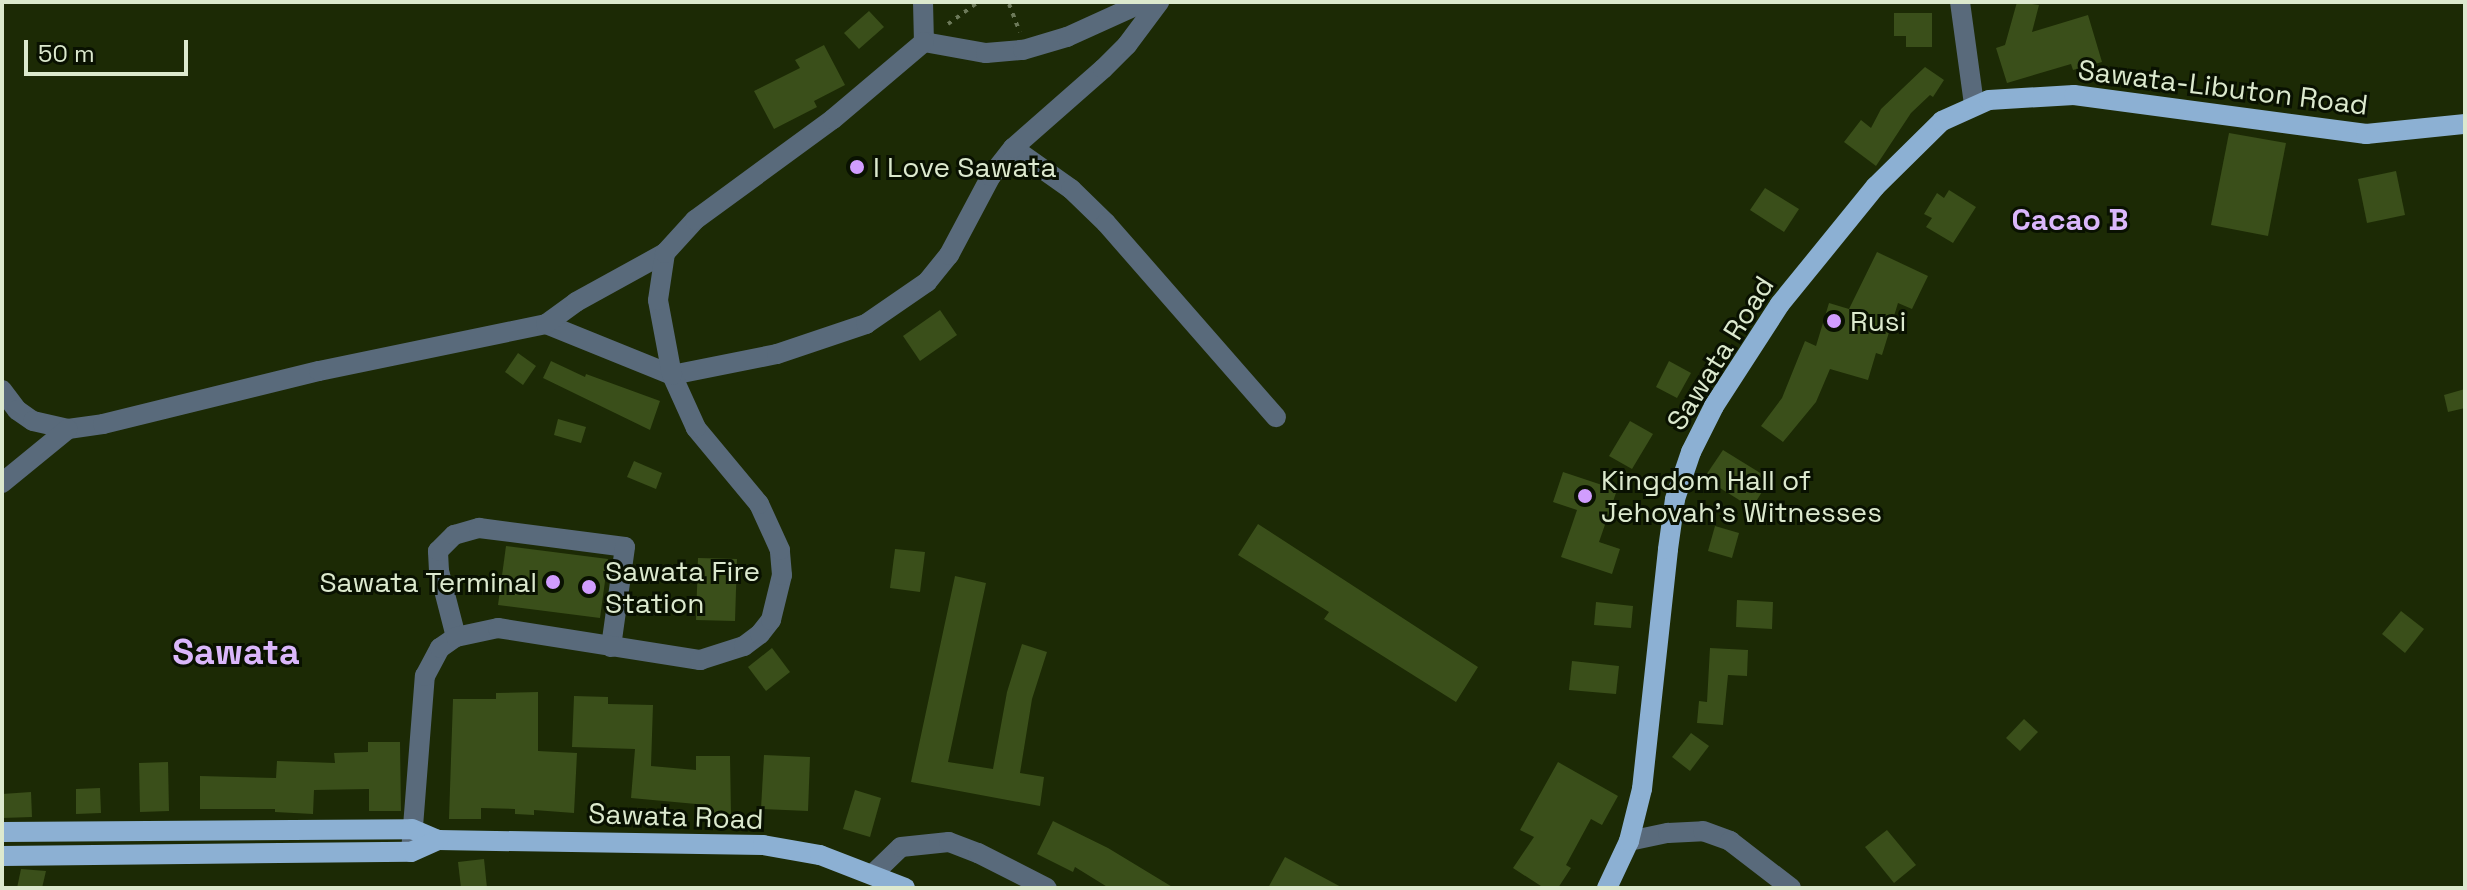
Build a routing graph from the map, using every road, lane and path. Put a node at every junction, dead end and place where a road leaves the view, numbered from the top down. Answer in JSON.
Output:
{"nodes":[{"id":1,"x":923,"y":2,"type":"edge"},
{"id":2,"x":978,"y":2,"type":"edge"},
{"id":3,"x":1144,"y":2,"type":"edge"},
{"id":4,"x":1159,"y":2,"type":"edge"},
{"id":5,"x":1960,"y":2,"type":"edge"},
{"id":6,"x":1009,"y":4,"type":"dead end"},
{"id":7,"x":924,"y":42,"type":"junction"},
{"id":8,"x":1023,"y":50,"type":"junction"},
{"id":9,"x":1974,"y":104,"type":"junction"},
{"id":10,"x":2465,"y":124,"type":"edge"},
{"id":11,"x":1013,"y":148,"type":"junction"},
{"id":12,"x":665,"y":253,"type":"junction"},
{"id":13,"x":546,"y":324,"type":"junction"},
{"id":14,"x":672,"y":375,"type":"junction"},
{"id":15,"x":2,"y":390,"type":"edge"},
{"id":16,"x":1276,"y":417,"type":"dead end"},
{"id":17,"x":68,"y":429,"type":"junction"},
{"id":18,"x":2,"y":483,"type":"edge"},
{"id":19,"x":456,"y":637,"type":"junction"},
{"id":20,"x":611,"y":647,"type":"junction"},
{"id":21,"x":412,"y":829,"type":"junction"},
{"id":22,"x":2,"y":832,"type":"edge"},
{"id":23,"x":438,"y":840,"type":"junction"},
{"id":24,"x":1629,"y":841,"type":"junction"},
{"id":25,"x":411,"y":852,"type":"junction"},
{"id":26,"x":2,"y":856,"type":"edge"},
{"id":27,"x":874,"y":873,"type":"junction"},
{"id":28,"x":905,"y":888,"type":"edge"},
{"id":29,"x":1047,"y":888,"type":"edge"},
{"id":30,"x":1607,"y":888,"type":"edge"},
{"id":31,"x":1791,"y":888,"type":"edge"}],
"edges":[{"from":1,"to":7,"type":"street"},
{"from":2,"to":7,"type":"path"},
{"from":3,"to":8,"type":"street"},
{"from":4,"to":11,"type":"street"},
{"from":5,"to":9,"type":"street"},
{"from":6,"to":8,"type":"path"},
{"from":7,"to":8,"type":"street"},
{"from":7,"to":12,"type":"street"},
{"from":9,"to":10,"type":"main road","name":"Sawata-Libuton Road"},
{"from":9,"to":24,"type":"main road","name":"Sawata Road"},
{"from":11,"to":14,"type":"street"},
{"from":11,"to":16,"type":"street"},
{"from":12,"to":13,"type":"street"},
{"from":12,"to":14,"type":"street"},
{"from":13,"to":14,"type":"street"},
{"from":13,"to":17,"type":"street"},
{"from":14,"to":20,"type":"street"},
{"from":15,"to":17,"type":"street"},
{"from":17,"to":18,"type":"street"},
{"from":19,"to":20,"type":"street"},
{"from":19,"to":20,"type":"street"},
{"from":19,"to":21,"type":"street"},
{"from":21,"to":22,"type":"main road","name":"Sawata Road"},
{"from":21,"to":23,"type":"main road","name":"Sawata Road"},
{"from":21,"to":25,"type":"street"},
{"from":23,"to":25,"type":"main road","name":"Sawata Road"},
{"from":23,"to":27,"type":"main road","name":"Sawata Road"},
{"from":24,"to":30,"type":"main road","name":"Sawata Road"},
{"from":24,"to":31,"type":"street"},
{"from":25,"to":26,"type":"main road","name":"Sawata Road"},
{"from":27,"to":28,"type":"main road","name":"Sawata Road"},
{"from":27,"to":29,"type":"street"}]}
